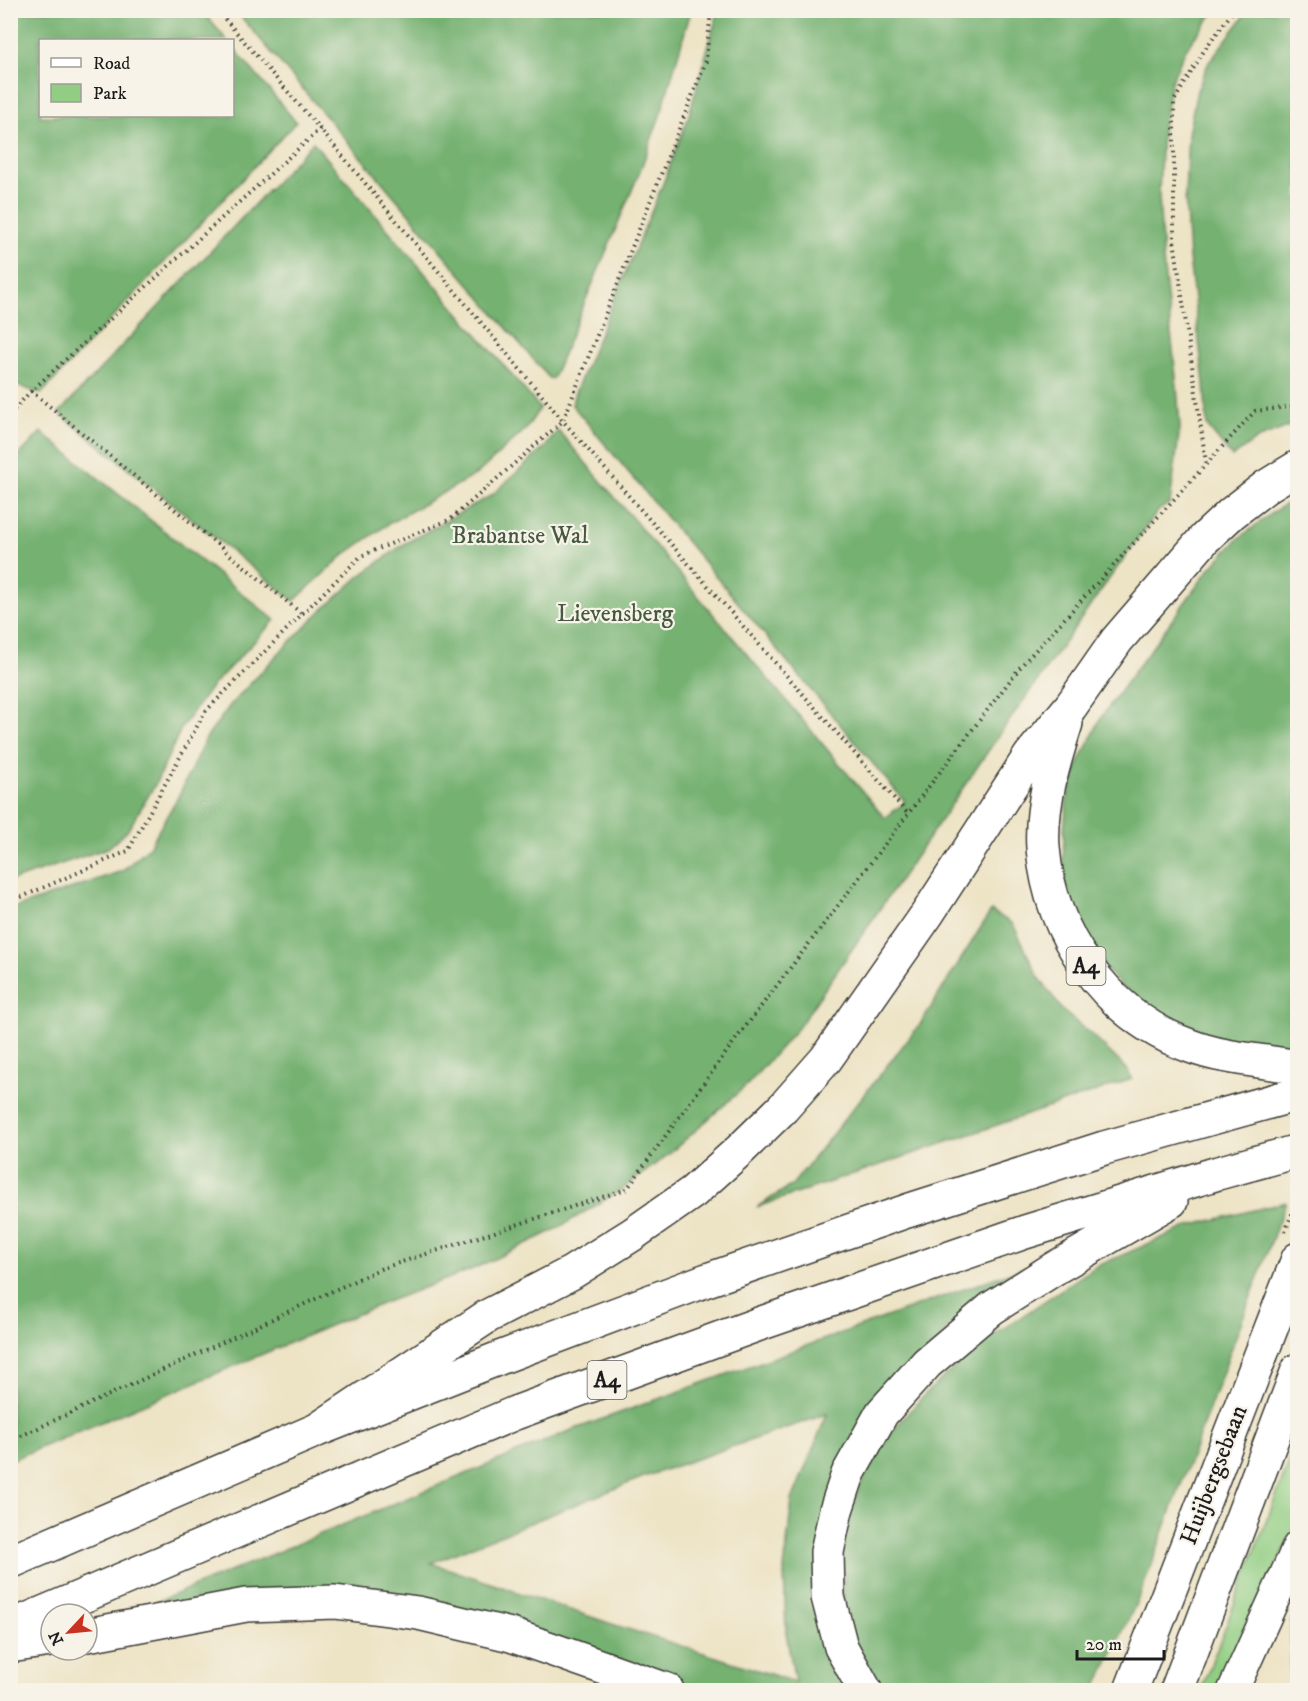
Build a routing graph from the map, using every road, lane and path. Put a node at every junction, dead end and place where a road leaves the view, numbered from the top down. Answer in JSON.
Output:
{"nodes":[{"id":1,"x":217,"y":10,"type":"edge"},
{"id":2,"x":711,"y":10,"type":"edge"},
{"id":3,"x":1234,"y":10,"type":"edge"},
{"id":4,"x":320,"y":129,"type":"junction"},
{"id":5,"x":31,"y":391,"type":"junction"},
{"id":6,"x":1298,"y":406,"type":"edge"},
{"id":7,"x":10,"y":414,"type":"edge"},
{"id":8,"x":563,"y":421,"type":"junction"},
{"id":9,"x":1206,"y":463,"type":"junction"},
{"id":10,"x":1298,"y":467,"type":"edge"},
{"id":11,"x":302,"y":614,"type":"junction"},
{"id":12,"x":1071,"y":706,"type":"junction"},
{"id":13,"x":908,"y":814,"type":"junction"},
{"id":14,"x":10,"y":902,"type":"edge"},
{"id":15,"x":1298,"y":1067,"type":"edge"},
{"id":16,"x":1298,"y":1094,"type":"edge"},
{"id":17,"x":1298,"y":1151,"type":"edge"},
{"id":18,"x":1218,"y":1173,"type":"junction"},
{"id":19,"x":1298,"y":1199,"type":"edge"},
{"id":20,"x":1290,"y":1247,"type":"edge"},
{"id":21,"x":1298,"y":1370,"type":"edge"},
{"id":22,"x":317,"y":1430,"type":"junction"},
{"id":23,"x":10,"y":1441,"type":"edge"},
{"id":24,"x":1298,"y":1546,"type":"edge"},
{"id":25,"x":10,"y":1562,"type":"edge"},
{"id":26,"x":10,"y":1627,"type":"edge"},
{"id":27,"x":99,"y":1633,"type":"edge"},
{"id":28,"x":39,"y":1642,"type":"edge"},
{"id":29,"x":10,"y":1646,"type":"edge"},
{"id":30,"x":668,"y":1690,"type":"edge"},
{"id":31,"x":865,"y":1690,"type":"edge"},
{"id":32,"x":1131,"y":1690,"type":"edge"},
{"id":33,"x":1177,"y":1690,"type":"edge"},
{"id":34,"x":1233,"y":1690,"type":"edge"}],
"edges":[{"from":1,"to":4,"type":"path"},
{"from":2,"to":8,"type":"path"},
{"from":3,"to":9,"type":"path"},
{"from":4,"to":5,"type":"path"},
{"from":4,"to":8,"type":"path"},
{"from":5,"to":7,"type":"path"},
{"from":5,"to":11,"type":"path"},
{"from":6,"to":9,"type":"path"},
{"from":8,"to":11,"type":"path"},
{"from":8,"to":13,"type":"path"},
{"from":9,"to":13,"type":"path"},
{"from":10,"to":12,"type":"main road","number":"A4"},
{"from":11,"to":14,"type":"path"},
{"from":12,"to":15,"type":"main road","number":"A4"},
{"from":12,"to":22,"type":"main road","number":"A4"},
{"from":13,"to":23,"type":"path"},
{"from":16,"to":22,"type":"main road","number":"A4"},
{"from":17,"to":18,"type":"main road","number":"A4"},
{"from":18,"to":26,"type":"main road","number":"A4"},
{"from":18,"to":31,"type":"main road","number":"A4"},
{"from":19,"to":20,"type":"path"},
{"from":20,"to":32,"type":"main road","name":"Huijbergsebaan"},
{"from":21,"to":33,"type":"main road","name":"Huijbergsebaan"},
{"from":22,"to":25,"type":"main road","number":"A4"},
{"from":24,"to":34,"type":"street"},
{"from":27,"to":30,"type":"main road"},
{"from":28,"to":29,"type":"main road"}]}
